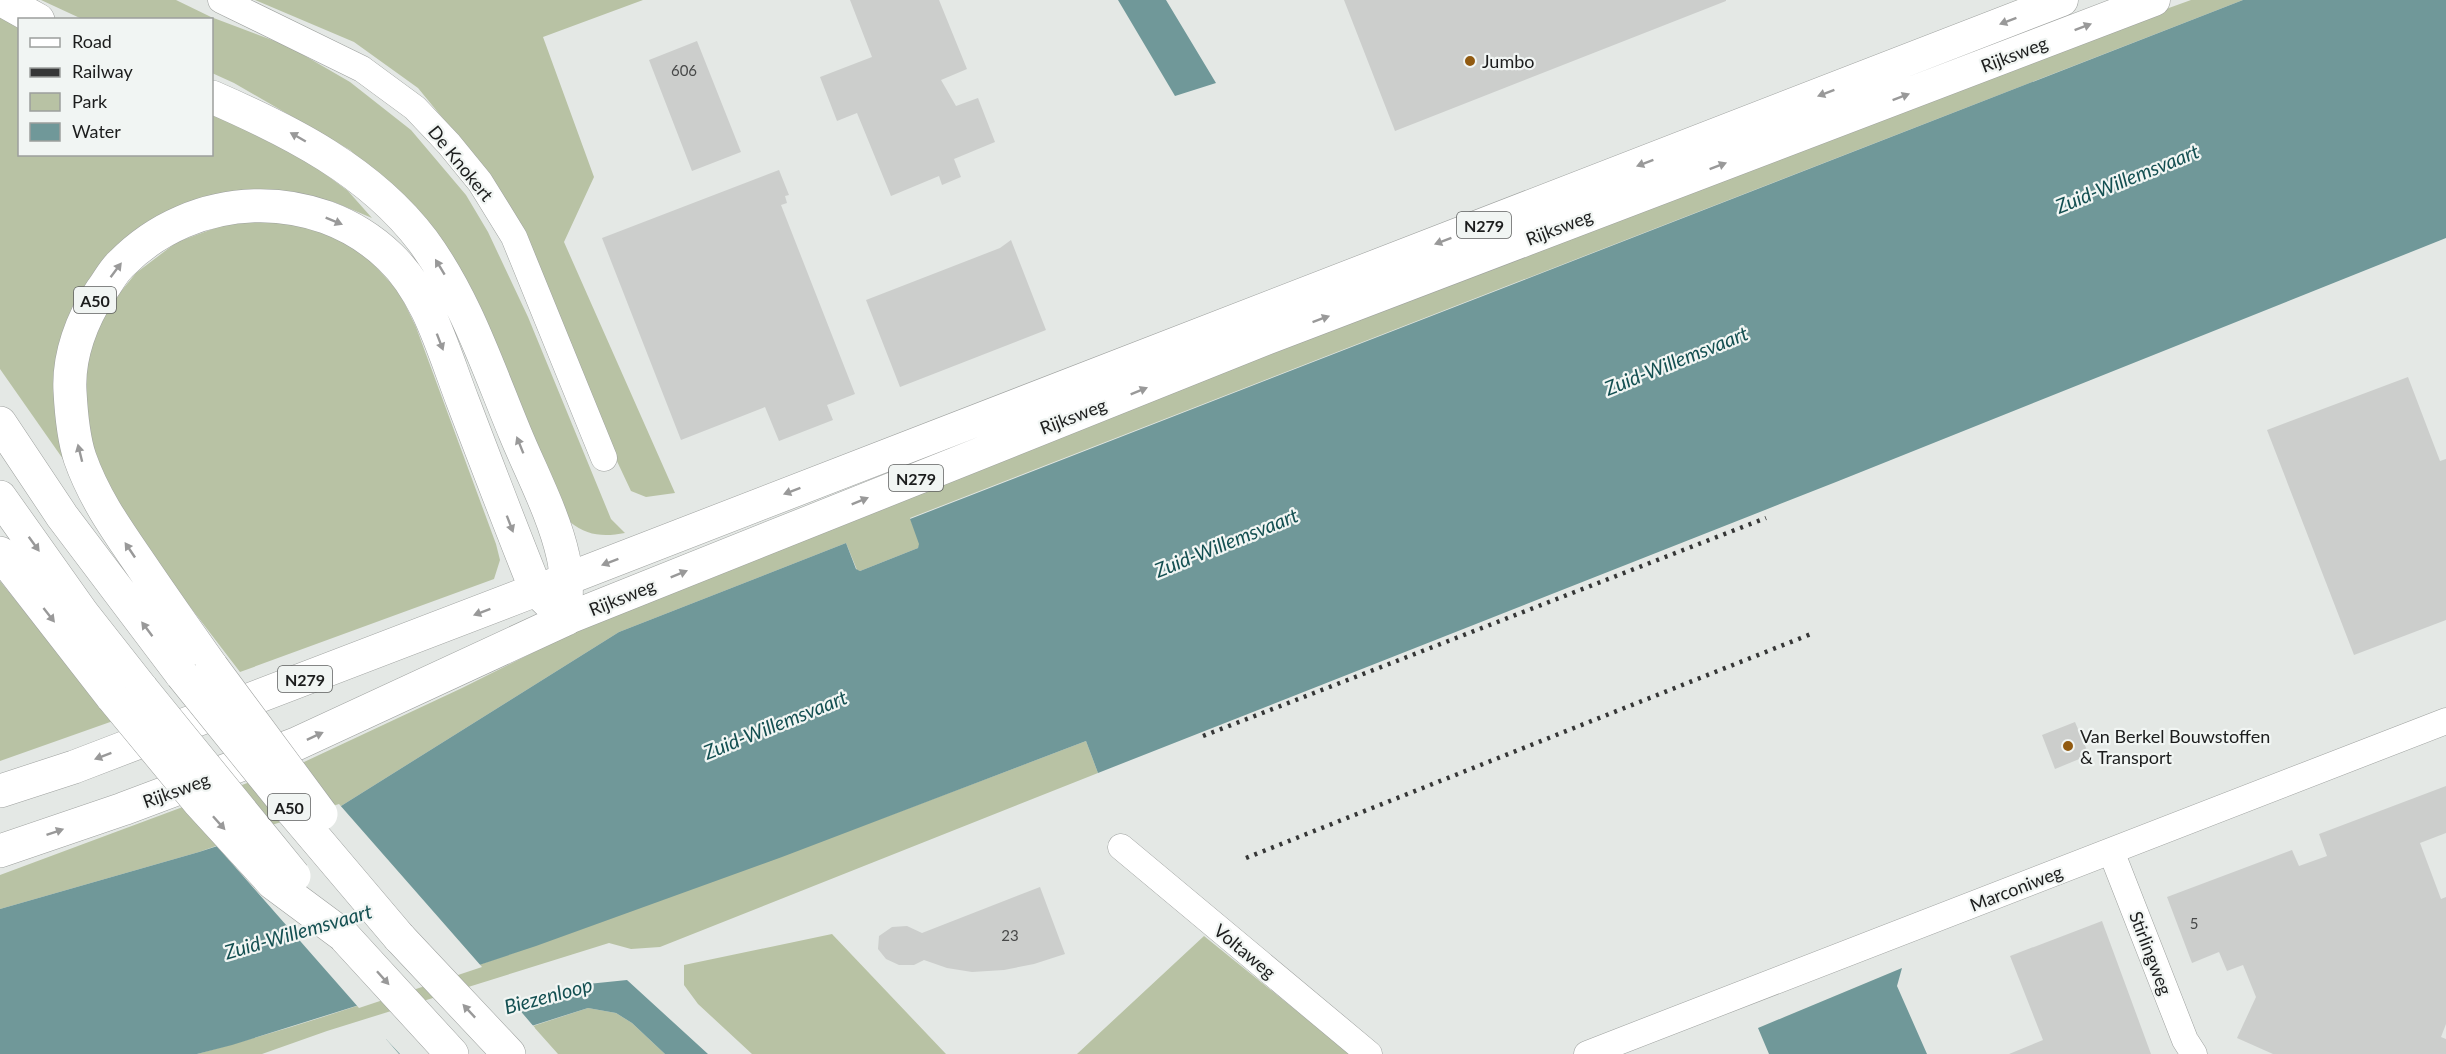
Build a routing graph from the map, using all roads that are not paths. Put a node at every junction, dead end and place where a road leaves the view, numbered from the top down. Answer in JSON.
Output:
{"nodes":[{"id":1,"x":2,"y":0,"type":"edge"},
{"id":2,"x":221,"y":0,"type":"edge"},
{"id":3,"x":2062,"y":0,"type":"edge"},
{"id":4,"x":2154,"y":0,"type":"edge"},
{"id":5,"x":34,"y":18,"type":"edge"},
{"id":6,"x":213,"y":97,"type":"edge"},
{"id":7,"x":0,"y":423,"type":"edge"},
{"id":8,"x":604,"y":458,"type":"dead end"},
{"id":9,"x":0,"y":497,"type":"edge"},
{"id":10,"x":0,"y":553,"type":"edge"},
{"id":11,"x":567,"y":579,"type":"junction"},
{"id":12,"x":536,"y":590,"type":"junction"},
{"id":13,"x":566,"y":619,"type":"junction"},
{"id":14,"x":197,"y":671,"type":"junction"},
{"id":15,"x":128,"y":694,"type":"junction"},
{"id":16,"x":2446,"y":721,"type":"edge"},
{"id":17,"x":0,"y":791,"type":"edge"},
{"id":18,"x":1121,"y":847,"type":"dead end"},
{"id":19,"x":0,"y":851,"type":"edge"},
{"id":20,"x":2111,"y":851,"type":"junction"},
{"id":21,"x":452,"y":1054,"type":"edge"},
{"id":22,"x":508,"y":1054,"type":"edge"},
{"id":23,"x":1369,"y":1054,"type":"edge"},
{"id":24,"x":1587,"y":1054,"type":"edge"},
{"id":25,"x":2194,"y":1054,"type":"edge"}],
"edges":[{"from":1,"to":5,"type":"highway"},
{"from":2,"to":8,"type":"street","name":"De Knokert"},
{"from":3,"to":11,"type":"main road","name":"Rijksweg","number":"N279","one_way":true},
{"from":13,"to":4,"type":"main road","name":"Rijksweg","number":"N279","one_way":true},
{"from":11,"to":6,"type":"highway","one_way":true},
{"from":14,"to":7,"type":"highway","number":"A50","one_way":true},
{"from":9,"to":15,"type":"highway","number":"A50","one_way":true},
{"from":10,"to":15,"type":"highway","number":"A50","one_way":true},
{"from":11,"to":12,"type":"main road","name":"Rijksweg","number":"N279"},
{"from":11,"to":13,"type":"highway"},
{"from":12,"to":13,"type":"highway","number":"A50"},
{"from":14,"to":12,"type":"highway","number":"A50","one_way":true},
{"from":12,"to":17,"type":"highway","name":"Rijksweg","number":"N279","one_way":true},
{"from":19,"to":13,"type":"highway","name":"Rijksweg","number":"N279","one_way":true},
{"from":22,"to":14,"type":"highway","number":"A50","one_way":true,"bridge":true},
{"from":15,"to":21,"type":"highway","number":"A50","one_way":true,"bridge":true},
{"from":16,"to":20,"type":"street","name":"Marconiweg"},
{"from":18,"to":23,"type":"street","name":"Voltaweg"},
{"from":20,"to":24,"type":"street","name":"Marconiweg"},
{"from":20,"to":25,"type":"street","name":"Stirlingweg"}]}
